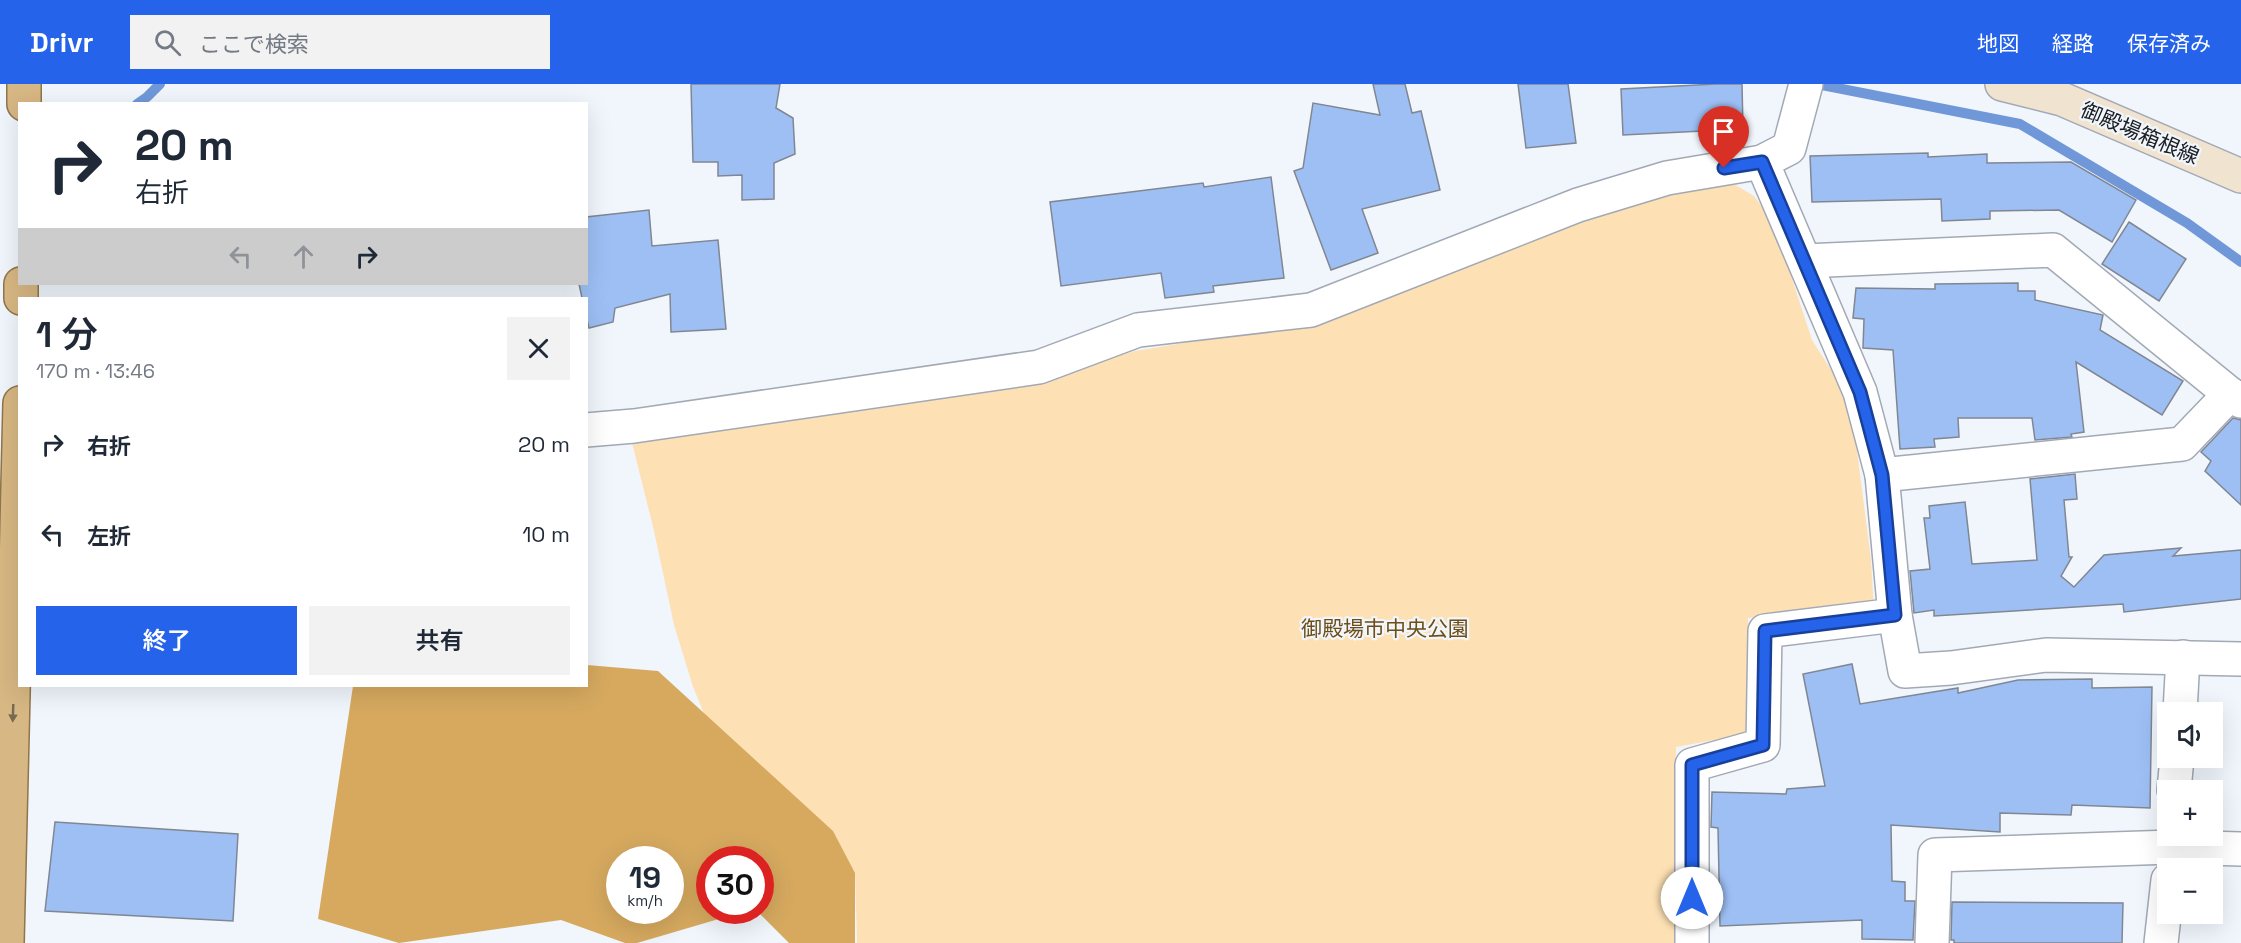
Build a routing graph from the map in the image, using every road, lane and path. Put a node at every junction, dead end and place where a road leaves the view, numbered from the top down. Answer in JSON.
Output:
{"nodes":[{"id":1,"x":24,"y":84,"type":"edge"},
{"id":2,"x":1806,"y":84,"type":"edge"},
{"id":3,"x":2002,"y":84,"type":"edge"},
{"id":4,"x":2060,"y":92,"type":"edge"},
{"id":5,"x":24,"y":102,"type":"edge"},
{"id":6,"x":1762,"y":162,"type":"junction"},
{"id":7,"x":2241,"y":177,"type":"edge"},
{"id":8,"x":1805,"y":261,"type":"junction"},
{"id":9,"x":2235,"y":398,"type":"edge"},
{"id":10,"x":588,"y":430,"type":"edge"},
{"id":11,"x":1882,"y":475,"type":"junction"},
{"id":12,"x":18,"y":553,"type":"edge"},
{"id":13,"x":1895,"y":615,"type":"junction"},
{"id":14,"x":2183,"y":657,"type":"junction"},
{"id":15,"x":2241,"y":659,"type":"edge"},
{"id":16,"x":2181,"y":702,"type":"edge"},
{"id":17,"x":2241,"y":849,"type":"edge"},
{"id":18,"x":2170,"y":850,"type":"edge"},
{"id":19,"x":2163,"y":924,"type":"edge"},
{"id":20,"x":7,"y":943,"type":"edge"},
{"id":21,"x":1692,"y":943,"type":"edge"},
{"id":22,"x":1932,"y":943,"type":"edge"},
{"id":23,"x":2161,"y":943,"type":"edge"}],
"edges":[{"from":1,"to":5,"type":"highway"},
{"from":2,"to":6,"type":"street"},
{"from":3,"to":4,"type":"main road","name":"御殿場箱根線"},
{"from":4,"to":7,"type":"main road","name":"御殿場箱根線"},
{"from":6,"to":8,"type":"street"},
{"from":6,"to":10,"type":"street"},
{"from":8,"to":9,"type":"street"},
{"from":8,"to":11,"type":"street"},
{"from":9,"to":11,"type":"street"},
{"from":11,"to":13,"type":"street"},
{"from":12,"to":20,"type":"highway","one_way":true},
{"from":13,"to":14,"type":"street"},
{"from":13,"to":21,"type":"street"},
{"from":14,"to":15,"type":"street"},
{"from":14,"to":16,"type":"street"},
{"from":17,"to":18,"type":"street"},
{"from":18,"to":22,"type":"street"},
{"from":19,"to":23,"type":"street"}]}
